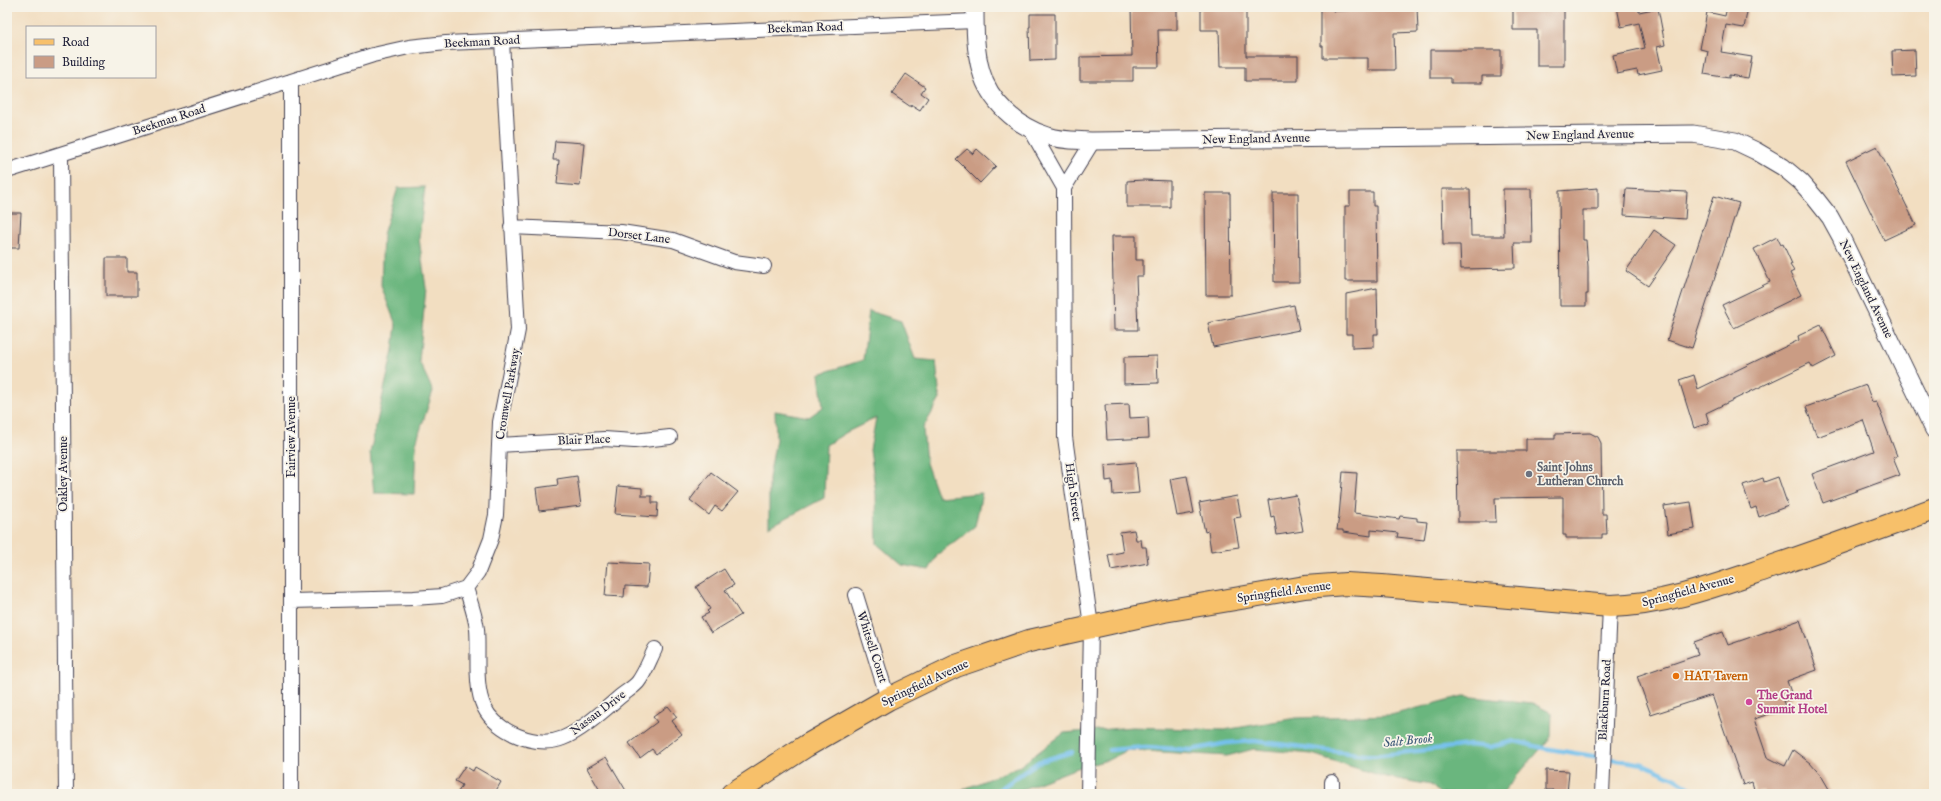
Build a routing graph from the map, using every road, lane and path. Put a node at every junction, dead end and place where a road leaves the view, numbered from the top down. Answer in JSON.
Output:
{"nodes":[{"id":1,"x":975,"y":14,"type":"edge"},
{"id":2,"x":502,"y":41,"type":"junction"},
{"id":3,"x":291,"y":81,"type":"junction"},
{"id":4,"x":1031,"y":130,"type":"junction"},
{"id":5,"x":1064,"y":140,"type":"joint"},
{"id":6,"x":1093,"y":141,"type":"junction"},
{"id":7,"x":61,"y":155,"type":"junction"},
{"id":8,"x":7,"y":171,"type":"edge"},
{"id":9,"x":1064,"y":188,"type":"junction"},
{"id":10,"x":511,"y":227,"type":"junction"},
{"id":11,"x":764,"y":266,"type":"dead end"},
{"id":12,"x":1934,"y":430,"type":"edge"},
{"id":13,"x":670,"y":437,"type":"dead end"},
{"id":14,"x":499,"y":445,"type":"junction"},
{"id":15,"x":1934,"y":509,"type":"edge"},
{"id":16,"x":466,"y":588,"type":"junction"},
{"id":17,"x":856,"y":595,"type":"dead end"},
{"id":18,"x":291,"y":601,"type":"junction"},
{"id":19,"x":1610,"y":606,"type":"junction"},
{"id":20,"x":1091,"y":626,"type":"junction"},
{"id":21,"x":655,"y":649,"type":"dead end"},
{"id":22,"x":888,"y":698,"type":"junction"},
{"id":23,"x":66,"y":794,"type":"edge"},
{"id":24,"x":291,"y":794,"type":"edge"},
{"id":25,"x":732,"y":794,"type":"edge"},
{"id":26,"x":1088,"y":794,"type":"edge"},
{"id":27,"x":1602,"y":794,"type":"edge"}],
"edges":[{"from":1,"to":2,"type":"street","name":"Beekman Road"},
{"from":1,"to":4,"type":"street","name":"High Street"},
{"from":2,"to":3,"type":"street","name":"Beekman Road"},
{"from":2,"to":10,"type":"street","name":"Cromwell Parkway"},
{"from":3,"to":7,"type":"street","name":"Beekman Road"},
{"from":3,"to":18,"type":"street","name":"Fairview Avenue"},
{"from":4,"to":5,"type":"street","name":"High Street"},
{"from":4,"to":9,"type":"street","name":"High Street"},
{"from":5,"to":6,"type":"street","name":"New England Avenue"},
{"from":6,"to":9,"type":"street"},
{"from":6,"to":12,"type":"street","name":"New England Avenue"},
{"from":7,"to":8,"type":"street","name":"Beekman Road"},
{"from":7,"to":23,"type":"street","name":"Oakley Avenue"},
{"from":9,"to":20,"type":"street","name":"High Street"},
{"from":10,"to":11,"type":"street","name":"Dorset Lane"},
{"from":10,"to":14,"type":"street","name":"Cromwell Parkway"},
{"from":13,"to":14,"type":"street","name":"Blair Place"},
{"from":14,"to":16,"type":"street","name":"Cromwell Parkway"},
{"from":15,"to":19,"type":"main road","name":"Springfield Avenue"},
{"from":16,"to":18,"type":"street"},
{"from":16,"to":21,"type":"street","name":"Nassau Drive"},
{"from":17,"to":22,"type":"street","name":"Whitsell Court"},
{"from":18,"to":24,"type":"street","name":"Fairview Avenue"},
{"from":19,"to":20,"type":"main road","name":"Springfield Avenue"},
{"from":19,"to":27,"type":"street","name":"Blackburn Road"},
{"from":20,"to":22,"type":"main road","name":"Springfield Avenue"},
{"from":20,"to":26,"type":"street","name":"High Street"},
{"from":22,"to":25,"type":"main road","name":"Springfield Avenue"}]}
